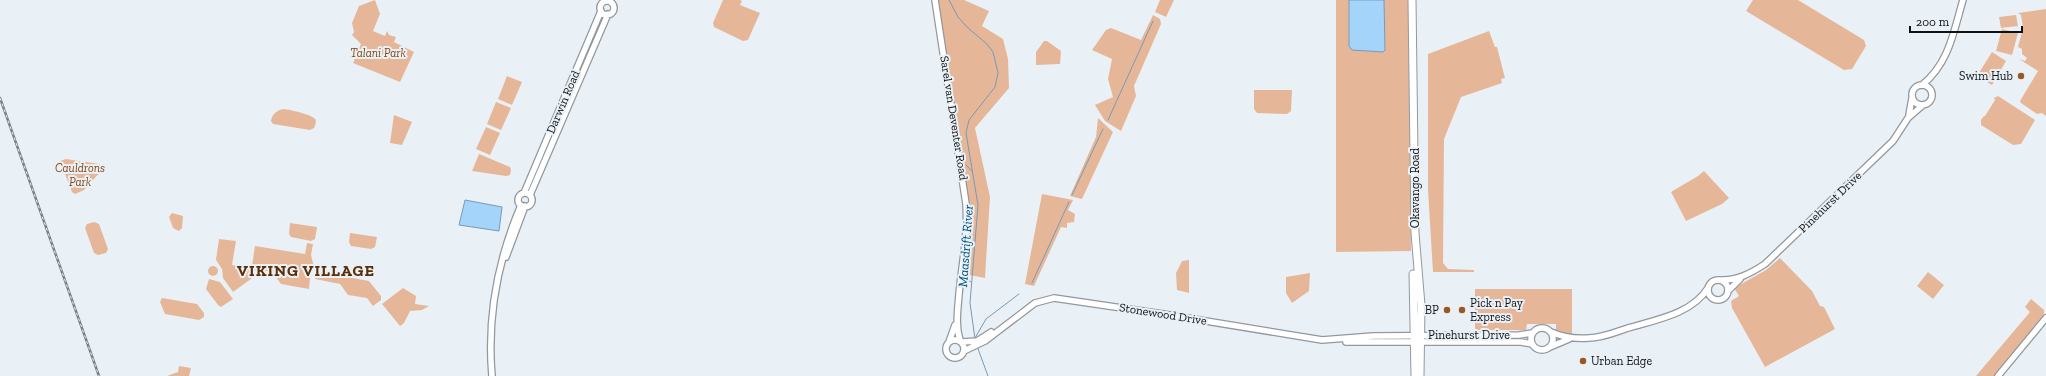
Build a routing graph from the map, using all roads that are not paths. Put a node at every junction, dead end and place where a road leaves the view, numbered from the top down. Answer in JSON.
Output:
{"nodes":[{"id":1,"x":936,"y":0,"type":"edge"},
{"id":2,"x":1411,"y":0,"type":"edge"},
{"id":3,"x":1963,"y":0,"type":"edge"},
{"id":4,"x":609,"y":1,"type":"edge"},
{"id":5,"x":601,"y":12,"type":"junction"},
{"id":6,"x":608,"y":14,"type":"junction"},
{"id":7,"x":1936,"y":72,"type":"junction"},
{"id":8,"x":1922,"y":85,"type":"junction"},
{"id":9,"x":1931,"y":91,"type":"junction"},
{"id":10,"x":1912,"y":98,"type":"junction"},
{"id":11,"x":1923,"y":105,"type":"junction"},
{"id":12,"x":1908,"y":118,"type":"junction"},
{"id":13,"x":527,"y":194,"type":"junction"},
{"id":14,"x":523,"y":206,"type":"junction"},
{"id":15,"x":1742,"y":277,"type":"junction"},
{"id":16,"x":1720,"y":280,"type":"junction"},
{"id":17,"x":1708,"y":288,"type":"junction"},
{"id":18,"x":1728,"y":291,"type":"junction"},
{"id":19,"x":1714,"y":299,"type":"junction"},
{"id":20,"x":1695,"y":303,"type":"junction"},
{"id":21,"x":958,"y":309,"type":"junction"},
{"id":22,"x":2046,"y":318,"type":"edge"},
{"id":23,"x":1551,"y":332,"type":"junction"},
{"id":24,"x":1532,"y":333,"type":"junction"},
{"id":25,"x":1406,"y":335,"type":"joint"},
{"id":26,"x":1418,"y":339,"type":"junction"},
{"id":27,"x":1570,"y":339,"type":"junction"},
{"id":28,"x":1334,"y":340,"type":"junction"},
{"id":29,"x":961,"y":341,"type":"junction"},
{"id":30,"x":949,"y":342,"type":"junction"},
{"id":31,"x":1406,"y":342,"type":"joint"},
{"id":32,"x":972,"y":344,"type":"junction"},
{"id":33,"x":1532,"y":344,"type":"junction"},
{"id":34,"x":1550,"y":347,"type":"junction"},
{"id":35,"x":964,"y":351,"type":"junction"},
{"id":36,"x":493,"y":376,"type":"edge"},
{"id":37,"x":1414,"y":376,"type":"edge"},
{"id":38,"x":1420,"y":376,"type":"edge"},
{"id":39,"x":1998,"y":376,"type":"edge"}],
"edges":[{"from":1,"to":21,"type":"street","name":"Sarel van Deventer Road"},
{"from":2,"to":26,"type":"main road","name":"Okavango Road"},
{"from":3,"to":7,"type":"street"},
{"from":4,"to":5,"type":"street","name":"Darwin Road"},
{"from":4,"to":6,"type":"street","name":"Darwin Road"},
{"from":5,"to":6,"type":"street"},
{"from":5,"to":13,"type":"street","name":"Darwin Road"},
{"from":6,"to":13,"type":"street","name":"Darwin Road"},
{"from":7,"to":8,"type":"street"},
{"from":7,"to":9,"type":"street"},
{"from":8,"to":9,"type":"street"},
{"from":8,"to":10,"type":"street"},
{"from":9,"to":11,"type":"street"},
{"from":10,"to":11,"type":"street"},
{"from":10,"to":12,"type":"street","name":"Pinehurst Drive"},
{"from":11,"to":12,"type":"street","name":"Pinehurst Drive"},
{"from":12,"to":15,"type":"street","name":"Pinehurst Drive"},
{"from":13,"to":14,"type":"street"},
{"from":13,"to":14,"type":"street"},
{"from":14,"to":36,"type":"street"},
{"from":15,"to":16,"type":"street","name":"Pinehurst Drive"},
{"from":15,"to":18,"type":"street","name":"Pinehurst Drive"},
{"from":16,"to":17,"type":"street"},
{"from":16,"to":18,"type":"street"},
{"from":17,"to":19,"type":"street"},
{"from":17,"to":20,"type":"street"},
{"from":18,"to":19,"type":"street"},
{"from":19,"to":20,"type":"street"},
{"from":20,"to":27,"type":"street"},
{"from":21,"to":29,"type":"street","name":"Sarel van Deventer Road"},
{"from":21,"to":30,"type":"street","name":"Sarel van Deventer Road"},
{"from":22,"to":39,"type":"street"},
{"from":23,"to":24,"type":"street"},
{"from":23,"to":27,"type":"street"},
{"from":23,"to":34,"type":"street"},
{"from":24,"to":26,"type":"street","name":"Pinehurst Drive"},
{"from":24,"to":33,"type":"street"},
{"from":25,"to":26,"type":"street","name":"Pinehurst Drive"},
{"from":25,"to":28,"type":"street","name":"Stonewood Drive"},
{"from":26,"to":31,"type":"street","name":"Pinehurst Drive"},
{"from":26,"to":33,"type":"street","name":"Pinehurst Drive"},
{"from":26,"to":37,"type":"main road","name":"Okavango Road"},
{"from":26,"to":38,"type":"main road","name":"Okavango Road"},
{"from":27,"to":34,"type":"street"},
{"from":28,"to":31,"type":"street","name":"Stonewood Drive"},
{"from":28,"to":32,"type":"street","name":"Stonewood Drive"},
{"from":29,"to":30,"type":"street"},
{"from":29,"to":32,"type":"street","name":"Stonewood Drive"},
{"from":29,"to":35,"type":"street"},
{"from":30,"to":35,"type":"street"},
{"from":32,"to":35,"type":"street","name":"Stonewood Drive"},
{"from":33,"to":34,"type":"street"}]}
